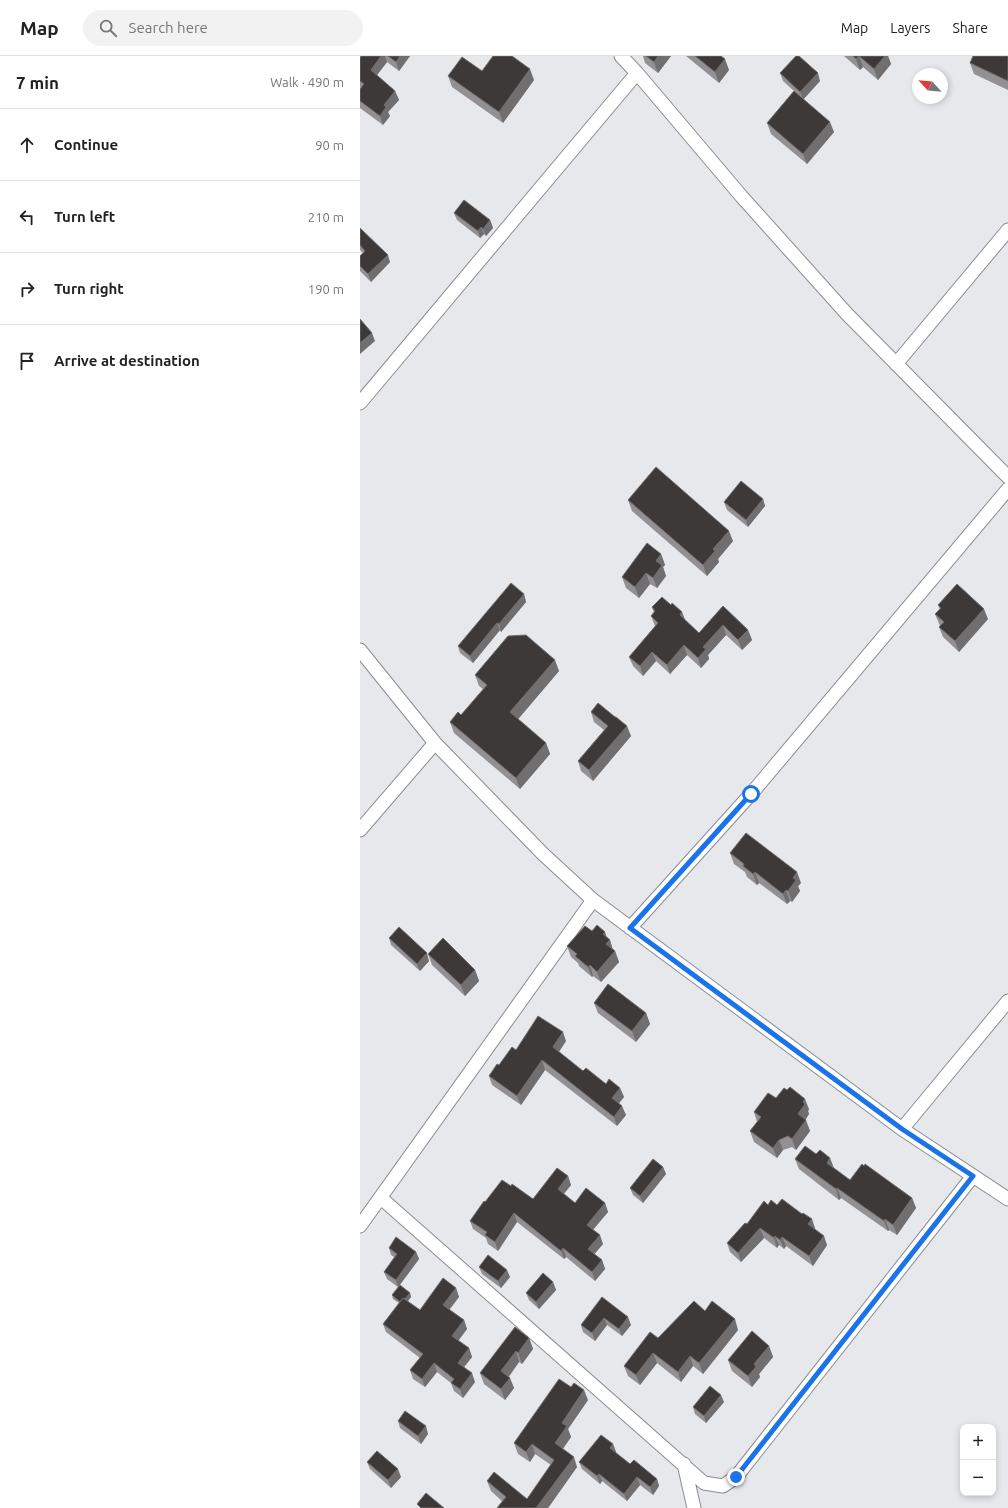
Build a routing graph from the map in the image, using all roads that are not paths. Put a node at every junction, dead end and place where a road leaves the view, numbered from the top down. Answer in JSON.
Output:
{"nodes":[{"id":1,"x":620,"y":56,"type":"edge"},
{"id":2,"x":637,"y":73,"type":"junction"},
{"id":3,"x":1008,"y":230,"type":"edge"},
{"id":4,"x":896,"y":364,"type":"junction"},
{"id":5,"x":360,"y":403,"type":"edge"},
{"id":6,"x":1008,"y":477,"type":"edge"},
{"id":7,"x":1008,"y":489,"type":"edge"},
{"id":8,"x":360,"y":650,"type":"edge"},
{"id":9,"x":435,"y":743,"type":"junction"},
{"id":10,"x":360,"y":830,"type":"edge"},
{"id":11,"x":593,"y":900,"type":"junction"},
{"id":12,"x":630,"y":928,"type":"junction"},
{"id":13,"x":1008,"y":1001,"type":"edge"},
{"id":14,"x":902,"y":1129,"type":"junction"},
{"id":15,"x":973,"y":1176,"type":"junction"},
{"id":16,"x":381,"y":1198,"type":"junction"},
{"id":17,"x":1008,"y":1199,"type":"edge"},
{"id":18,"x":360,"y":1226,"type":"edge"},
{"id":19,"x":684,"y":1464,"type":"junction"},
{"id":20,"x":694,"y":1508,"type":"edge"}],
"edges":[{"from":1,"to":2,"type":"street"},
{"from":2,"to":4,"type":"street"},
{"from":2,"to":5,"type":"street"},
{"from":3,"to":4,"type":"street"},
{"from":4,"to":6,"type":"street"},
{"from":7,"to":12,"type":"street"},
{"from":8,"to":9,"type":"street"},
{"from":9,"to":10,"type":"street"},
{"from":9,"to":11,"type":"street"},
{"from":11,"to":12,"type":"street"},
{"from":11,"to":16,"type":"street"},
{"from":12,"to":14,"type":"street"},
{"from":13,"to":14,"type":"street"},
{"from":14,"to":15,"type":"street"},
{"from":15,"to":17,"type":"street"},
{"from":15,"to":19,"type":"street"},
{"from":16,"to":18,"type":"street"},
{"from":16,"to":19,"type":"street"},
{"from":19,"to":20,"type":"street"}]}
